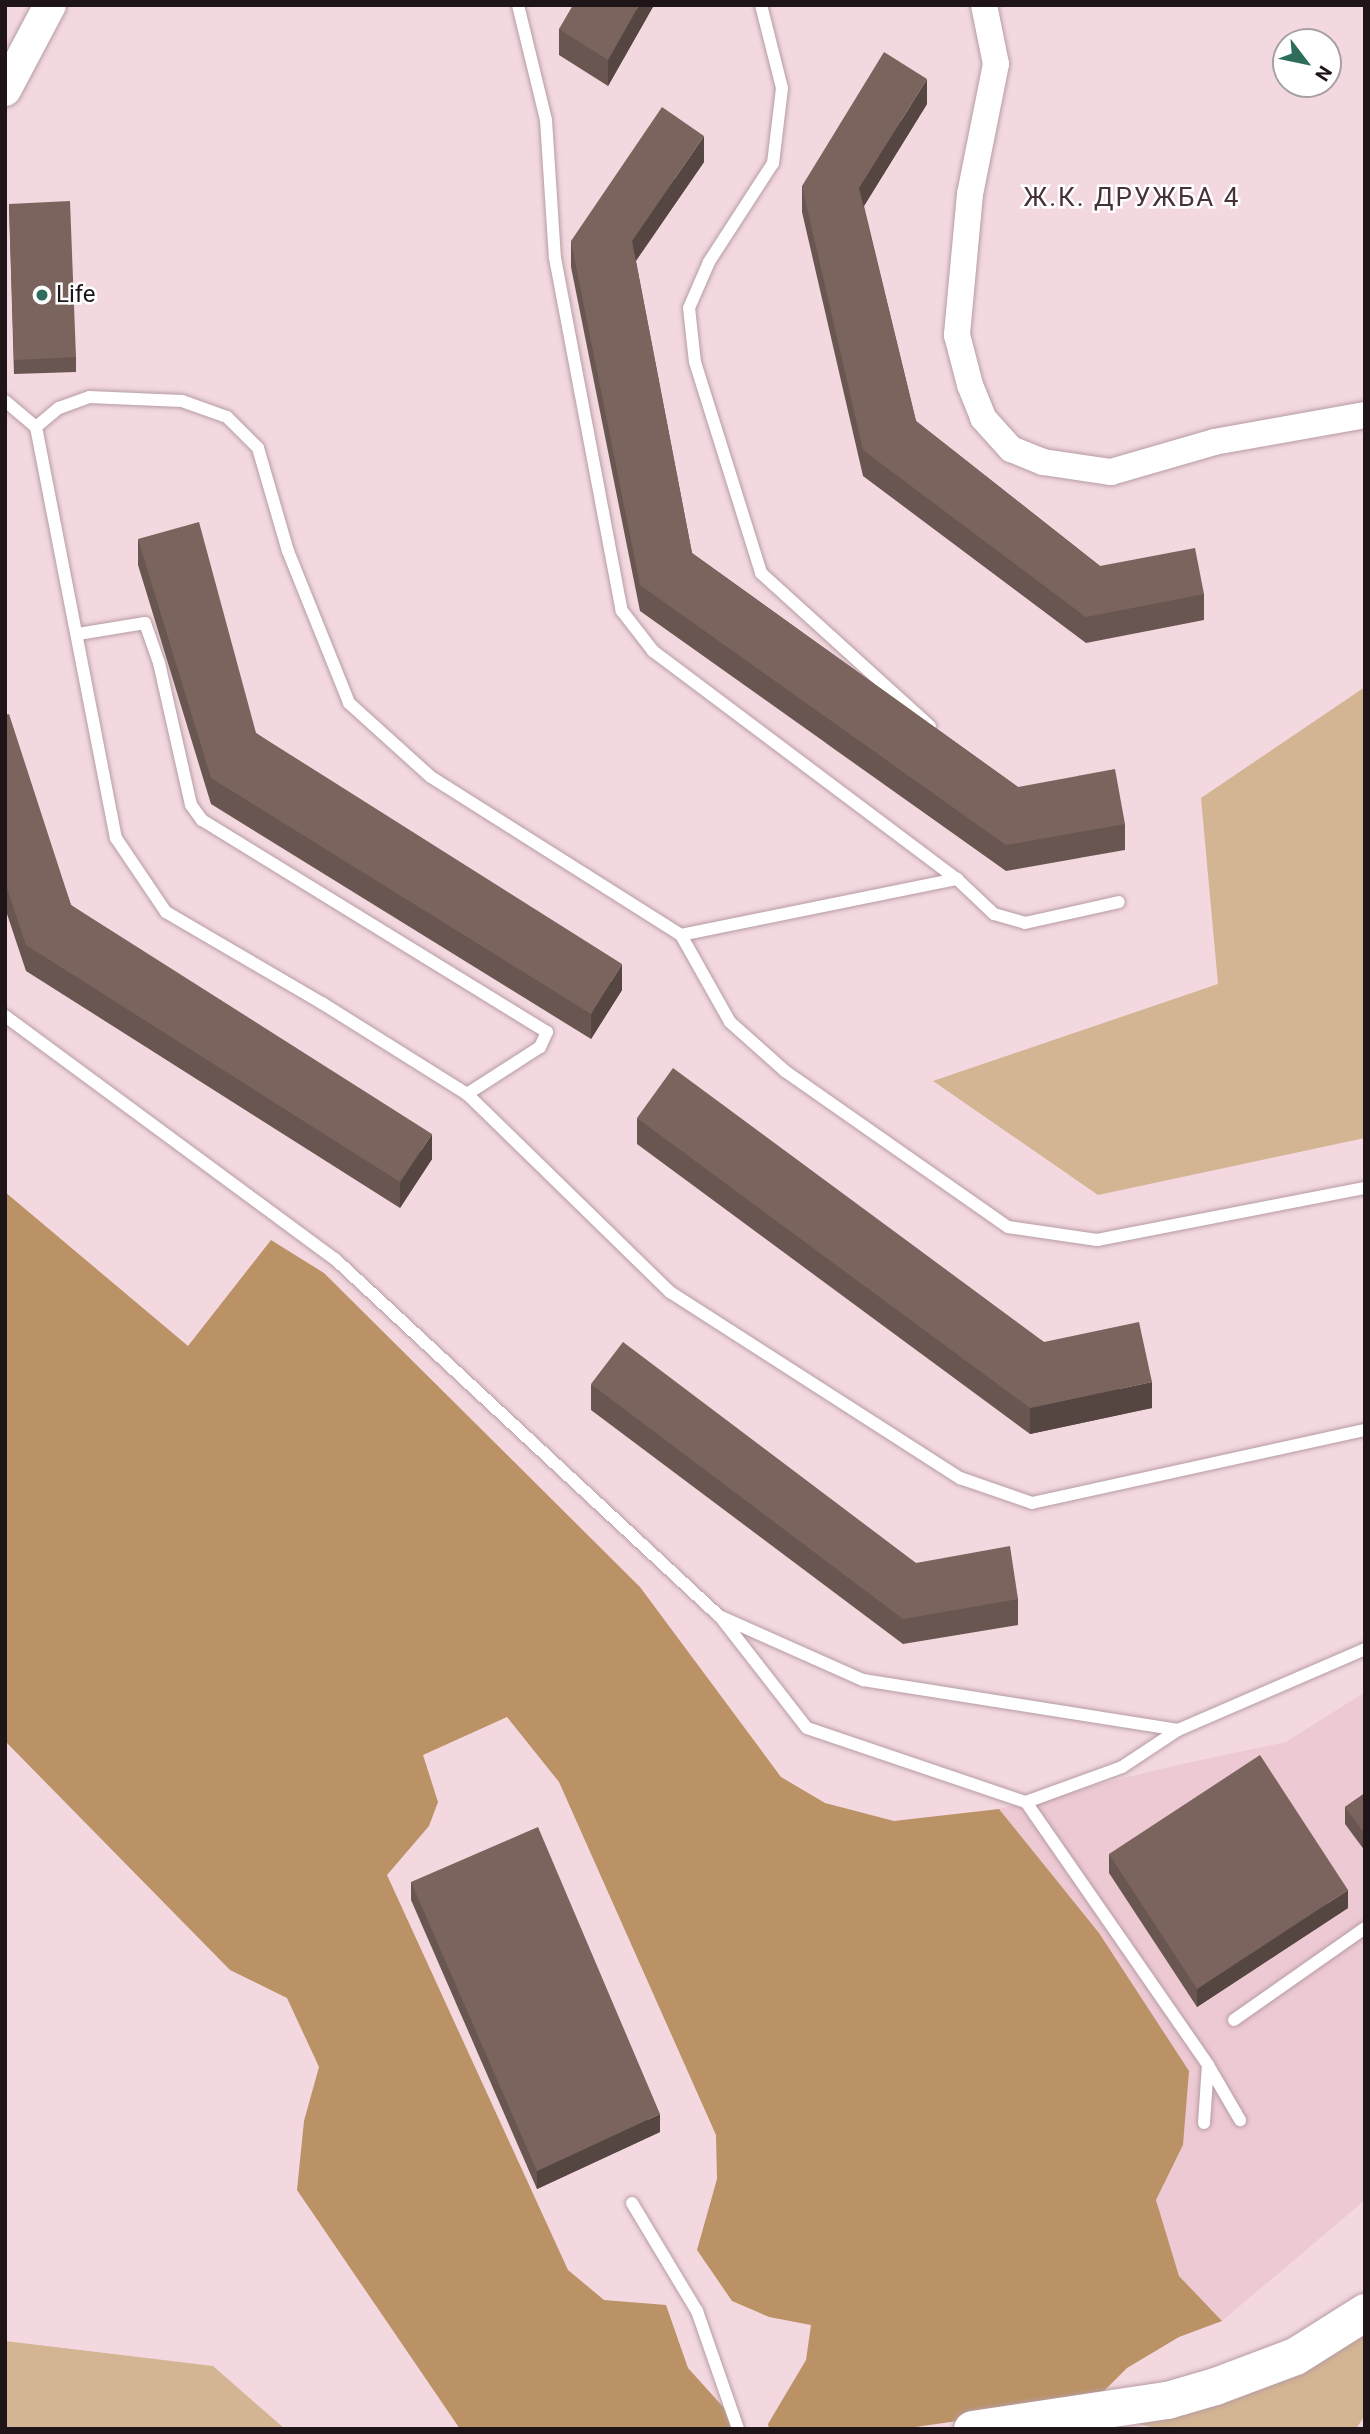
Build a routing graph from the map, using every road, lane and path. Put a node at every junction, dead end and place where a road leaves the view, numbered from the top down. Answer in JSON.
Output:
{"nodes":[{"id":1,"x":50,"y":5,"type":"edge"},
{"id":2,"x":518,"y":5,"type":"edge"},
{"id":3,"x":761,"y":5,"type":"edge"},
{"id":4,"x":984,"y":5,"type":"edge"},
{"id":5,"x":5,"y":90,"type":"edge"},
{"id":6,"x":5,"y":401,"type":"edge"},
{"id":7,"x":1365,"y":415,"type":"edge"},
{"id":8,"x":36,"y":427,"type":"junction"},
{"id":9,"x":78,"y":634,"type":"junction"},
{"id":10,"x":943,"y":738,"type":"edge"},
{"id":11,"x":957,"y":879,"type":"junction"},
{"id":12,"x":1119,"y":902,"type":"dead end"},
{"id":13,"x":681,"y":935,"type":"junction"},
{"id":14,"x":5,"y":1016,"type":"edge"},
{"id":15,"x":467,"y":1094,"type":"junction"},
{"id":16,"x":1365,"y":1188,"type":"edge"},
{"id":17,"x":1365,"y":1430,"type":"edge"},
{"id":18,"x":719,"y":1616,"type":"junction"},
{"id":19,"x":1365,"y":1649,"type":"edge"},
{"id":20,"x":1178,"y":1730,"type":"junction"},
{"id":21,"x":1026,"y":1802,"type":"junction"},
{"id":22,"x":1365,"y":1928,"type":"edge"},
{"id":23,"x":1234,"y":2020,"type":"dead end"},
{"id":24,"x":1208,"y":2065,"type":"junction"},
{"id":25,"x":1240,"y":2120,"type":"dead end"},
{"id":26,"x":1204,"y":2123,"type":"dead end"},
{"id":27,"x":632,"y":2203,"type":"dead end"},
{"id":28,"x":1365,"y":2312,"type":"edge"},
{"id":29,"x":1020,"y":2420,"type":"junction"},
{"id":30,"x":738,"y":2429,"type":"edge"},
{"id":31,"x":972,"y":2429,"type":"edge"},
{"id":32,"x":1080,"y":2429,"type":"edge"}],
"edges":[{"from":1,"to":5,"type":"street"},
{"from":2,"to":11,"type":"lane"},
{"from":3,"to":10,"type":"lane"},
{"from":4,"to":7,"type":"street"},
{"from":6,"to":8,"type":"lane"},
{"from":8,"to":9,"type":"lane"},
{"from":8,"to":13,"type":"lane"},
{"from":9,"to":15,"type":"lane"},
{"from":9,"to":15,"type":"lane"},
{"from":11,"to":12,"type":"lane"},
{"from":11,"to":13,"type":"lane"},
{"from":13,"to":16,"type":"lane"},
{"from":14,"to":18,"type":"lane"},
{"from":15,"to":17,"type":"lane"},
{"from":18,"to":20,"type":"lane"},
{"from":18,"to":21,"type":"lane"},
{"from":19,"to":20,"type":"lane"},
{"from":20,"to":21,"type":"lane"},
{"from":21,"to":24,"type":"lane"},
{"from":22,"to":23,"type":"lane"},
{"from":24,"to":25,"type":"lane"},
{"from":24,"to":26,"type":"lane"},
{"from":27,"to":30,"type":"lane"},
{"from":28,"to":29,"type":"main road"},
{"from":29,"to":31,"type":"main road"},
{"from":29,"to":32,"type":"main road"}]}
